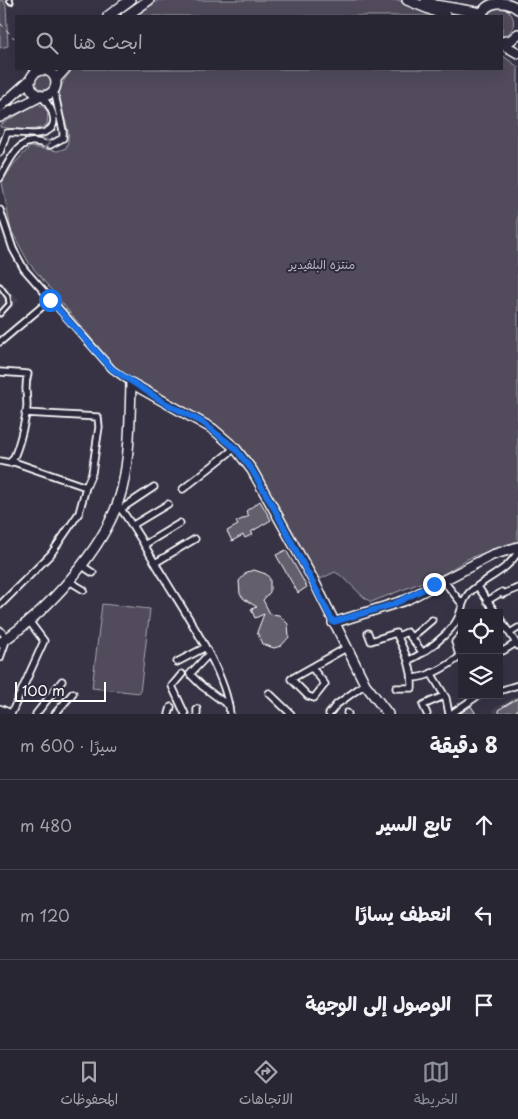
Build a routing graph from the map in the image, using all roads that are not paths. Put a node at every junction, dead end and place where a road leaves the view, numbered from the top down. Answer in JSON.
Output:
{"nodes":[{"id":1,"x":130,"y":0,"type":"edge"},
{"id":2,"x":149,"y":0,"type":"edge"},
{"id":3,"x":408,"y":0,"type":"edge"},
{"id":4,"x":426,"y":0,"type":"edge"},
{"id":5,"x":488,"y":0,"type":"edge"},
{"id":6,"x":506,"y":1,"type":"edge"},
{"id":7,"x":518,"y":9,"type":"edge"},
{"id":8,"x":482,"y":13,"type":"edge"},
{"id":9,"x":109,"y":15,"type":"edge"},
{"id":10,"x":127,"y":15,"type":"edge"},
{"id":11,"x":444,"y":15,"type":"edge"},
{"id":12,"x":518,"y":34,"type":"edge"},
{"id":13,"x":503,"y":43,"type":"edge"},
{"id":14,"x":503,"y":44,"type":"edge"},
{"id":15,"x":518,"y":53,"type":"edge"},
{"id":16,"x":42,"y":70,"type":"edge"},
{"id":17,"x":46,"y":70,"type":"edge"},
{"id":18,"x":65,"y":70,"type":"edge"},
{"id":19,"x":31,"y":79,"type":"junction"},
{"id":20,"x":56,"y":79,"type":"junction"},
{"id":21,"x":54,"y":90,"type":"junction"},
{"id":22,"x":41,"y":96,"type":"junction"},
{"id":23,"x":0,"y":107,"type":"edge"},
{"id":24,"x":0,"y":118,"type":"edge"},
{"id":25,"x":0,"y":132,"type":"edge"},
{"id":26,"x":7,"y":133,"type":"junction"},
{"id":27,"x":0,"y":152,"type":"edge"},
{"id":28,"x":0,"y":178,"type":"edge"},
{"id":29,"x":0,"y":210,"type":"edge"},
{"id":30,"x":0,"y":286,"type":"edge"},
{"id":31,"x":50,"y":300,"type":"junction"},
{"id":32,"x":0,"y":314,"type":"edge"},
{"id":33,"x":0,"y":342,"type":"edge"},
{"id":34,"x":0,"y":372,"type":"edge"},
{"id":35,"x":131,"y":383,"type":"junction"},
{"id":36,"x":25,"y":413,"type":"junction"},
{"id":37,"x":235,"y":448,"type":"junction"},
{"id":38,"x":0,"y":462,"type":"edge"},
{"id":39,"x":11,"y":462,"type":"junction"},
{"id":40,"x":86,"y":487,"type":"junction"},
{"id":41,"x":154,"y":487,"type":"dead end"},
{"id":42,"x":183,"y":489,"type":"dead end"},
{"id":43,"x":168,"y":504,"type":"dead end"},
{"id":44,"x":119,"y":507,"type":"junction"},
{"id":45,"x":180,"y":523,"type":"dead end"},
{"id":46,"x":133,"y":525,"type":"junction"},
{"id":47,"x":195,"y":539,"type":"dead end"},
{"id":48,"x":144,"y":545,"type":"junction"},
{"id":49,"x":518,"y":549,"type":"edge"},
{"id":50,"x":155,"y":563,"type":"junction"},
{"id":51,"x":81,"y":565,"type":"junction"},
{"id":52,"x":93,"y":573,"type":"dead end"},
{"id":53,"x":69,"y":580,"type":"junction"},
{"id":54,"x":443,"y":580,"type":"junction"},
{"id":55,"x":478,"y":587,"type":"junction"},
{"id":56,"x":518,"y":588,"type":"edge"},
{"id":57,"x":84,"y":590,"type":"dead end"},
{"id":58,"x":487,"y":601,"type":"junction"},
{"id":59,"x":462,"y":604,"type":"junction"},
{"id":60,"x":0,"y":605,"type":"edge"},
{"id":61,"x":493,"y":609,"type":"edge"},
{"id":62,"x":432,"y":620,"type":"dead end"},
{"id":63,"x":29,"y":621,"type":"junction"},
{"id":64,"x":333,"y":622,"type":"junction"},
{"id":65,"x":456,"y":622,"type":"joint"},
{"id":66,"x":503,"y":623,"type":"edge"},
{"id":67,"x":518,"y":628,"type":"edge"},
{"id":68,"x":0,"y":630,"type":"edge"},
{"id":69,"x":368,"y":633,"type":"dead end"},
{"id":70,"x":510,"y":633,"type":"junction"},
{"id":71,"x":398,"y":636,"type":"junction"},
{"id":72,"x":412,"y":637,"type":"junction"},
{"id":73,"x":458,"y":639,"type":"edge"},
{"id":74,"x":4,"y":640,"type":"edge"},
{"id":75,"x":517,"y":645,"type":"edge"},
{"id":76,"x":204,"y":648,"type":"junction"},
{"id":77,"x":346,"y":648,"type":"junction"},
{"id":78,"x":503,"y":650,"type":"edge"},
{"id":79,"x":458,"y":652,"type":"edge"},
{"id":80,"x":423,"y":653,"type":"junction"},
{"id":81,"x":208,"y":655,"type":"junction"},
{"id":82,"x":0,"y":658,"type":"edge"},
{"id":83,"x":458,"y":658,"type":"edge"},
{"id":84,"x":409,"y":660,"type":"junction"},
{"id":85,"x":178,"y":662,"type":"dead end"},
{"id":86,"x":312,"y":668,"type":"junction"},
{"id":87,"x":431,"y":673,"type":"junction"},
{"id":88,"x":182,"y":674,"type":"dead end"},
{"id":89,"x":413,"y":678,"type":"junction"},
{"id":90,"x":62,"y":682,"type":"dead end"},
{"id":91,"x":365,"y":684,"type":"junction"},
{"id":92,"x":518,"y":685,"type":"edge"},
{"id":93,"x":396,"y":688,"type":"dead end"},
{"id":94,"x":503,"y":690,"type":"edge"},
{"id":95,"x":73,"y":693,"type":"dead end"},
{"id":96,"x":269,"y":694,"type":"dead end"},
{"id":97,"x":445,"y":697,"type":"junction"},
{"id":98,"x":473,"y":699,"type":"edge"},
{"id":99,"x":229,"y":706,"type":"junction"},
{"id":100,"x":171,"y":707,"type":"dead end"},
{"id":101,"x":0,"y":710,"type":"edge"},
{"id":102,"x":385,"y":713,"type":"edge"},
{"id":103,"x":426,"y":713,"type":"edge"},
{"id":104,"x":10,"y":714,"type":"edge"},
{"id":105,"x":36,"y":714,"type":"edge"},
{"id":106,"x":55,"y":714,"type":"edge"},
{"id":107,"x":169,"y":714,"type":"edge"},
{"id":108,"x":185,"y":714,"type":"edge"},
{"id":109,"x":230,"y":714,"type":"edge"},
{"id":110,"x":291,"y":714,"type":"edge"},
{"id":111,"x":329,"y":714,"type":"edge"},
{"id":112,"x":419,"y":714,"type":"edge"},
{"id":113,"x":450,"y":714,"type":"edge"}],
"edges":[{"from":1,"to":9,"type":"street"},
{"from":2,"to":10,"type":"street"},
{"from":3,"to":11,"type":"street"},
{"from":4,"to":8,"type":"street"},
{"from":5,"to":8,"type":"street"},
{"from":6,"to":7,"type":"street"},
{"from":6,"to":8,"type":"street"},
{"from":12,"to":13,"type":"street"},
{"from":14,"to":15,"type":"street"},
{"from":16,"to":19,"type":"street"},
{"from":17,"to":20,"type":"street"},
{"from":18,"to":20,"type":"street"},
{"from":19,"to":22,"type":"street"},
{"from":19,"to":23,"type":"street"},
{"from":20,"to":21,"type":"street"},
{"from":21,"to":22,"type":"street"},
{"from":28,"to":21,"type":"street","one_way":true},
{"from":22,"to":24,"type":"street"},
{"from":22,"to":26,"type":"street"},
{"from":25,"to":26,"type":"lane"},
{"from":26,"to":27,"type":"street"},
{"from":29,"to":31,"type":"street"},
{"from":30,"to":32,"type":"lane"},
{"from":31,"to":33,"type":"street"},
{"from":31,"to":35,"type":"street"},
{"from":34,"to":36,"type":"street"},
{"from":35,"to":37,"type":"street"},
{"from":35,"to":44,"type":"street"},
{"from":36,"to":39,"type":"street"},
{"from":36,"to":40,"type":"street"},
{"from":37,"to":42,"type":"street"},
{"from":37,"to":64,"type":"street"},
{"from":38,"to":39,"type":"street"},
{"from":39,"to":40,"type":"street"},
{"from":40,"to":60,"type":"street"},
{"from":41,"to":44,"type":"street"},
{"from":43,"to":46,"type":"street"},
{"from":44,"to":46,"type":"street"},
{"from":44,"to":51,"type":"street"},
{"from":45,"to":48,"type":"street"},
{"from":46,"to":48,"type":"street"},
{"from":47,"to":50,"type":"street"},
{"from":48,"to":50,"type":"street"},
{"from":49,"to":54,"type":"street"},
{"from":49,"to":55,"type":"street"},
{"from":50,"to":76,"type":"street"},
{"from":51,"to":52,"type":"street"},
{"from":51,"to":53,"type":"street"},
{"from":53,"to":57,"type":"street"},
{"from":53,"to":63,"type":"street"},
{"from":54,"to":59,"type":"street"},
{"from":54,"to":64,"type":"street"},
{"from":55,"to":58,"type":"street"},
{"from":55,"to":59,"type":"street"},
{"from":56,"to":58,"type":"street"},
{"from":58,"to":61,"type":"street"},
{"from":59,"to":65,"type":"street"},
{"from":62,"to":72,"type":"street"},
{"from":63,"to":74,"type":"street"},
{"from":63,"to":104,"type":"street"},
{"from":64,"to":77,"type":"street"},
{"from":65,"to":80,"type":"street"},
{"from":66,"to":70,"type":"street"},
{"from":67,"to":70,"type":"street"},
{"from":68,"to":74,"type":"street"},
{"from":69,"to":71,"type":"street"},
{"from":70,"to":75,"type":"street"},
{"from":71,"to":72,"type":"street"},
{"from":71,"to":84,"type":"street"},
{"from":72,"to":80,"type":"street"},
{"from":73,"to":79,"type":"street"},
{"from":74,"to":82,"type":"street"},
{"from":75,"to":78,"type":"street"},
{"from":76,"to":81,"type":"street"},
{"from":76,"to":85,"type":"street"},
{"from":77,"to":86,"type":"street"},
{"from":77,"to":91,"type":"street"},
{"from":80,"to":84,"type":"street"},
{"from":81,"to":99,"type":"street"},
{"from":81,"to":99,"type":"street"},
{"from":83,"to":87,"type":"street"},
{"from":84,"to":89,"type":"street"},
{"from":86,"to":86,"type":"street"},
{"from":87,"to":89,"type":"street"},
{"from":87,"to":97,"type":"street"},
{"from":88,"to":108,"type":"street"},
{"from":89,"to":93,"type":"street"},
{"from":90,"to":105,"type":"street"},
{"from":91,"to":102,"type":"street"},
{"from":91,"to":111,"type":"street"},
{"from":92,"to":94,"type":"street"},
{"from":95,"to":106,"type":"street"},
{"from":96,"to":110,"type":"street"},
{"from":97,"to":103,"type":"street"},
{"from":97,"to":113,"type":"street"},
{"from":98,"to":113,"type":"street"},
{"from":99,"to":109,"type":"street"},
{"from":100,"to":107,"type":"street"},
{"from":101,"to":104,"type":"street"},
{"from":103,"to":112,"type":"street"}]}
